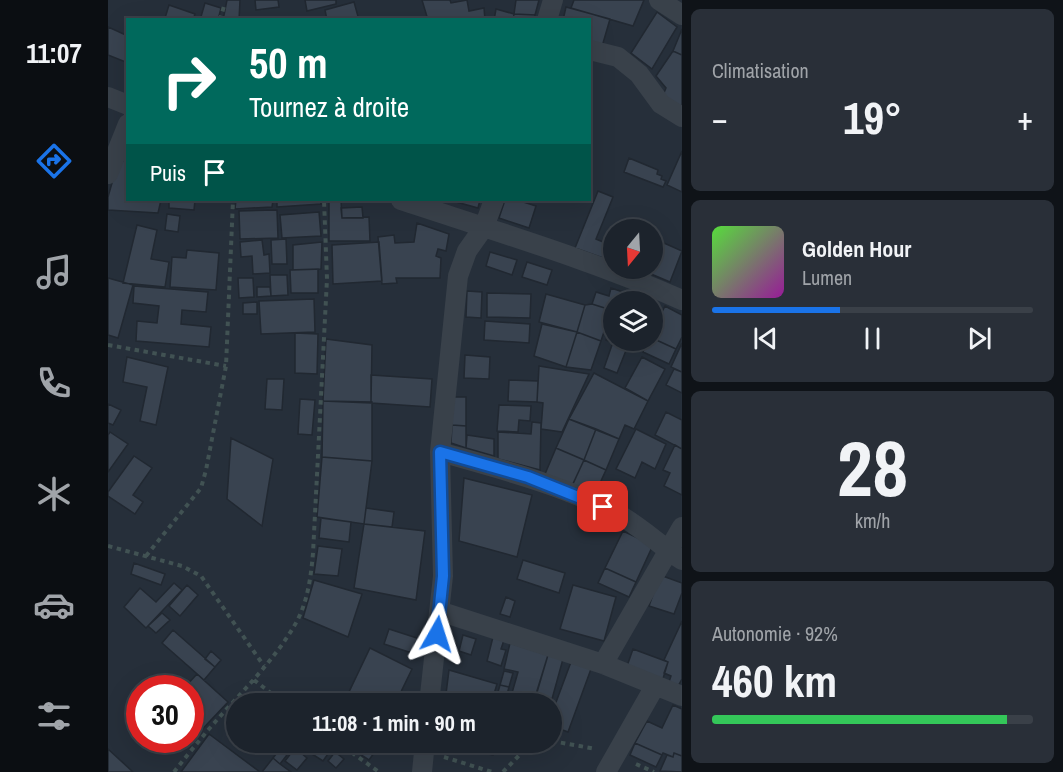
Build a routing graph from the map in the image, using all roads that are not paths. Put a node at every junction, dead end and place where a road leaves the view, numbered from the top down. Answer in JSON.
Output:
{"nodes":[{"id":1,"x":553,"y":0,"type":"edge"},
{"id":2,"x":659,"y":0,"type":"edge"},
{"id":3,"x":682,"y":15,"type":"edge"},
{"id":4,"x":548,"y":18,"type":"edge"},
{"id":5,"x":591,"y":50,"type":"edge"},
{"id":6,"x":108,"y":97,"type":"edge"},
{"id":7,"x":126,"y":104,"type":"edge"},
{"id":8,"x":682,"y":117,"type":"edge"},
{"id":9,"x":126,"y":129,"type":"edge"},
{"id":10,"x":108,"y":174,"type":"edge"},
{"id":11,"x":404,"y":201,"type":"edge"},
{"id":12,"x":494,"y":201,"type":"edge"},
{"id":13,"x":484,"y":227,"type":"junction"},
{"id":14,"x":682,"y":300,"type":"edge"},
{"id":15,"x":440,"y":452,"type":"junction"},
{"id":16,"x":682,"y":527,"type":"edge"},
{"id":17,"x":676,"y":556,"type":"edge"},
{"id":18,"x":439,"y":611,"type":"junction"},
{"id":19,"x":603,"y":664,"type":"junction"},
{"id":20,"x":655,"y":686,"type":"junction"},
{"id":21,"x":430,"y":693,"type":"edge"},
{"id":22,"x":682,"y":696,"type":"edge"},
{"id":23,"x":424,"y":753,"type":"edge"},
{"id":24,"x":422,"y":772,"type":"edge"},
{"id":25,"x":606,"y":772,"type":"edge"}],
"edges":[{"from":1,"to":4,"type":"street"},
{"from":2,"to":3,"type":"street"},
{"from":5,"to":8,"type":"street"},
{"from":6,"to":7,"type":"street"},
{"from":9,"to":10,"type":"street"},
{"from":11,"to":13,"type":"street"},
{"from":12,"to":13,"type":"street"},
{"from":13,"to":14,"type":"street"},
{"from":13,"to":15,"type":"street"},
{"from":15,"to":17,"type":"street"},
{"from":15,"to":18,"type":"street"},
{"from":16,"to":17,"type":"street"},
{"from":17,"to":19,"type":"street"},
{"from":18,"to":19,"type":"street"},
{"from":18,"to":21,"type":"street"},
{"from":19,"to":20,"type":"street"},
{"from":20,"to":22,"type":"street"},
{"from":20,"to":25,"type":"street"},
{"from":23,"to":24,"type":"street"}]}
